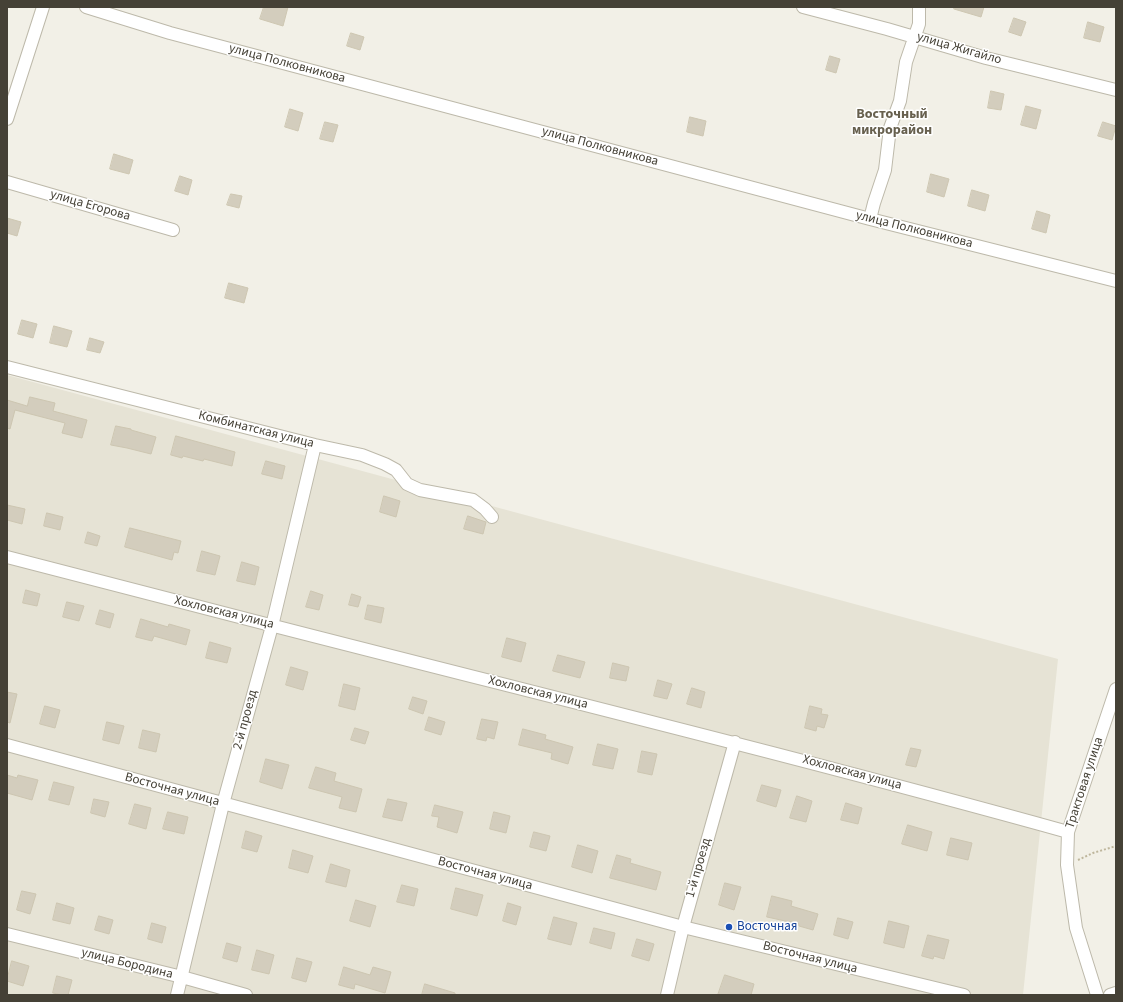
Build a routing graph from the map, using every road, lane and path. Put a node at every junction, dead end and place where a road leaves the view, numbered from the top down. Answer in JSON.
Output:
{"nodes":[{"id":1,"x":43,"y":7,"type":"edge"},
{"id":2,"x":86,"y":7,"type":"edge"},
{"id":3,"x":803,"y":7,"type":"edge"},
{"id":4,"x":919,"y":7,"type":"edge"},
{"id":5,"x":915,"y":37,"type":"junction"},
{"id":6,"x":1116,"y":90,"type":"edge"},
{"id":7,"x":7,"y":119,"type":"edge"},
{"id":8,"x":7,"y":182,"type":"edge"},
{"id":9,"x":870,"y":219,"type":"junction"},
{"id":10,"x":173,"y":230,"type":"dead end"},
{"id":11,"x":1116,"y":281,"type":"edge"},
{"id":12,"x":7,"y":367,"type":"edge"},
{"id":13,"x":316,"y":445,"type":"junction"},
{"id":14,"x":492,"y":517,"type":"dead end"},
{"id":15,"x":7,"y":557,"type":"edge"},
{"id":16,"x":272,"y":626,"type":"junction"},
{"id":17,"x":1116,"y":689,"type":"edge"},
{"id":18,"x":735,"y":742,"type":"junction"},
{"id":19,"x":7,"y":745,"type":"edge"},
{"id":20,"x":223,"y":804,"type":"junction"},
{"id":21,"x":1068,"y":832,"type":"junction"},
{"id":22,"x":1116,"y":846,"type":"edge"},
{"id":23,"x":1066,"y":865,"type":"junction"},
{"id":24,"x":683,"y":927,"type":"junction"},
{"id":25,"x":7,"y":934,"type":"edge"},
{"id":26,"x":182,"y":978,"type":"junction"},
{"id":27,"x":1116,"y":993,"type":"edge"},
{"id":28,"x":177,"y":995,"type":"edge"},
{"id":29,"x":246,"y":995,"type":"edge"},
{"id":30,"x":667,"y":995,"type":"edge"},
{"id":31,"x":964,"y":995,"type":"edge"},
{"id":32,"x":1096,"y":995,"type":"edge"},
{"id":33,"x":1110,"y":995,"type":"edge"}],
"edges":[{"from":1,"to":7,"type":"street"},
{"from":2,"to":9,"type":"street","name":"улица Полковникова"},
{"from":3,"to":5,"type":"street","name":"улица Жигайло"},
{"from":4,"to":5,"type":"street"},
{"from":5,"to":6,"type":"street","name":"улица Жигайло"},
{"from":5,"to":9,"type":"street"},
{"from":8,"to":10,"type":"street","name":"улица Егорова"},
{"from":9,"to":11,"type":"street","name":"улица Полковникова"},
{"from":12,"to":13,"type":"street","name":"Комбинатская улица"},
{"from":13,"to":14,"type":"street","name":"Комбинатская улица"},
{"from":13,"to":16,"type":"street","name":"2-й проезд"},
{"from":15,"to":16,"type":"street","name":"Хохловская улица"},
{"from":16,"to":18,"type":"street","name":"Хохловская улица"},
{"from":16,"to":20,"type":"street","name":"2-й проезд"},
{"from":17,"to":21,"type":"street","name":"Трактовая улица"},
{"from":18,"to":21,"type":"street","name":"Хохловская улица"},
{"from":18,"to":24,"type":"street","name":"1-й проезд"},
{"from":19,"to":20,"type":"street","name":"Восточная улица"},
{"from":20,"to":24,"type":"street","name":"Восточная улица"},
{"from":20,"to":26,"type":"street","name":"2-й проезд"},
{"from":21,"to":23,"type":"street","name":"Трактовая улица"},
{"from":22,"to":23,"type":"path"},
{"from":23,"to":32,"type":"street","name":"Трактовая улица"},
{"from":24,"to":30,"type":"street","name":"1-й проезд"},
{"from":24,"to":31,"type":"street","name":"Восточная улица"},
{"from":25,"to":26,"type":"street","name":"улица Бородина"},
{"from":26,"to":28,"type":"street","name":"2-й проезд"},
{"from":26,"to":29,"type":"street","name":"улица Бородина"},
{"from":27,"to":33,"type":"street"}]}
